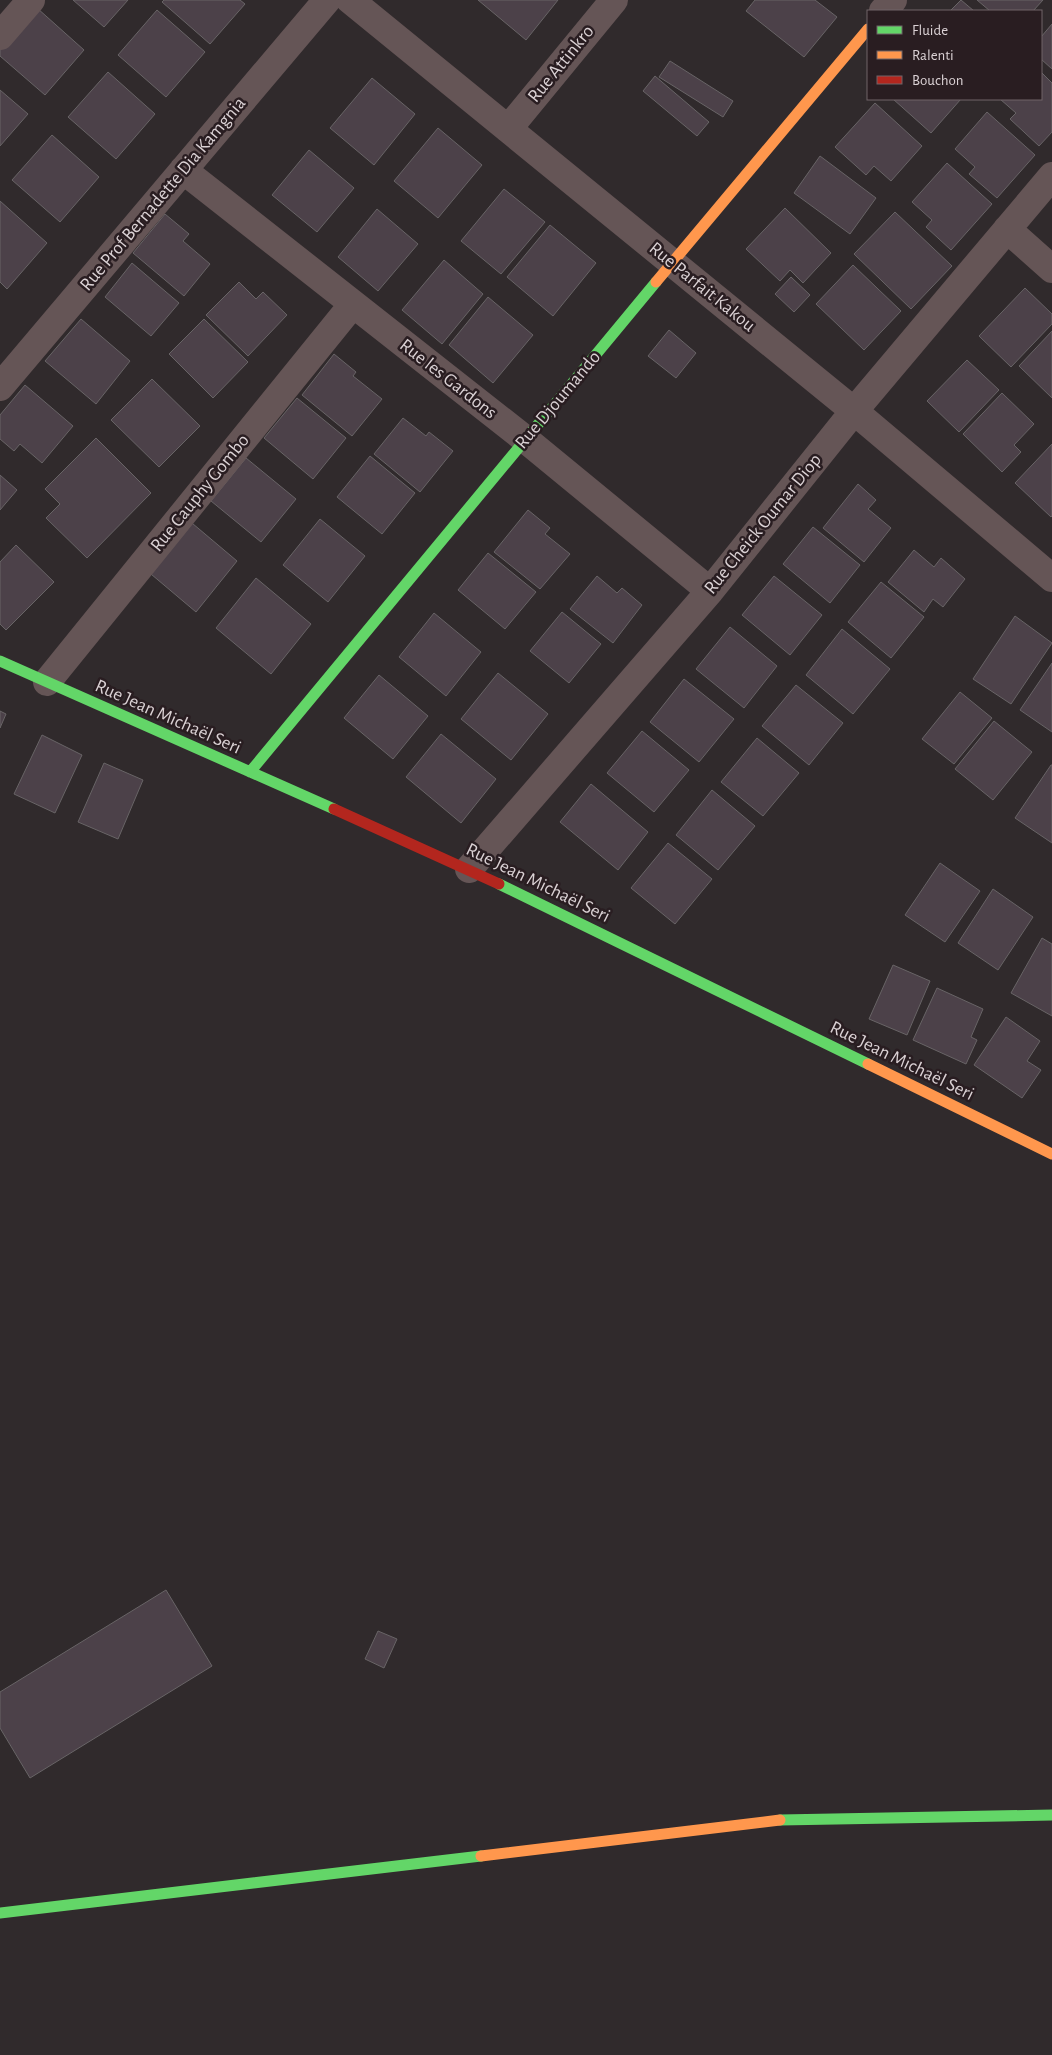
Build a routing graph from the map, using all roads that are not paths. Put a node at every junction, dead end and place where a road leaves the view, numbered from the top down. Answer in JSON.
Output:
{"nodes":[{"id":1,"x":31,"y":0,"type":"edge"},
{"id":2,"x":327,"y":0,"type":"edge"},
{"id":3,"x":350,"y":0,"type":"edge"},
{"id":4,"x":614,"y":0,"type":"edge"},
{"id":5,"x":893,"y":0,"type":"edge"},
{"id":6,"x":884,"y":10,"type":"edge"},
{"id":7,"x":867,"y":30,"type":"edge"},
{"id":8,"x":0,"y":36,"type":"edge"},
{"id":9,"x":508,"y":129,"type":"junction"},
{"id":10,"x":183,"y":170,"type":"junction"},
{"id":11,"x":1052,"y":176,"type":"edge"},
{"id":12,"x":1007,"y":229,"type":"junction"},
{"id":13,"x":672,"y":262,"type":"junction"},
{"id":14,"x":1052,"y":269,"type":"edge"},
{"id":15,"x":353,"y":304,"type":"junction"},
{"id":16,"x":0,"y":388,"type":"edge"},
{"id":17,"x":854,"y":411,"type":"junction"},
{"id":18,"x":525,"y":439,"type":"junction"},
{"id":19,"x":1052,"y":578,"type":"edge"},
{"id":20,"x":710,"y":591,"type":"junction"},
{"id":21,"x":0,"y":661,"type":"edge"},
{"id":22,"x":47,"y":682,"type":"junction"},
{"id":23,"x":250,"y":772,"type":"junction"},
{"id":24,"x":469,"y":869,"type":"junction"},
{"id":25,"x":1052,"y":1154,"type":"edge"},
{"id":26,"x":1052,"y":1815,"type":"edge"},
{"id":27,"x":0,"y":1913,"type":"edge"}],
"edges":[{"from":1,"to":8,"type":"street"},
{"from":2,"to":10,"type":"street","name":"Rue Prof Bernadette Dia Kamgnia"},
{"from":3,"to":9,"type":"street","name":"Rue Parfait Kakou"},
{"from":4,"to":9,"type":"street","name":"Rue Attinkro"},
{"from":5,"to":6,"type":"street"},
{"from":7,"to":13,"type":"street","name":"Rue Djoumando"},
{"from":9,"to":13,"type":"street","name":"Rue Parfait Kakou"},
{"from":10,"to":15,"type":"street","name":"Rue les Gardons"},
{"from":10,"to":16,"type":"street","name":"Rue Prof Bernadette Dia Kamgnia"},
{"from":11,"to":12,"type":"street","name":"Rue Cheick Oumar Diop"},
{"from":12,"to":14,"type":"street"},
{"from":12,"to":17,"type":"street","name":"Rue Cheick Oumar Diop"},
{"from":13,"to":17,"type":"street","name":"Rue Parfait Kakou"},
{"from":13,"to":18,"type":"street","name":"Rue Djoumando"},
{"from":15,"to":18,"type":"street","name":"Rue les Gardons"},
{"from":15,"to":22,"type":"street","name":"Rue Cauphy Gombo"},
{"from":17,"to":19,"type":"street","name":"Rue Parfait Kakou"},
{"from":17,"to":20,"type":"street","name":"Rue Cheick Oumar Diop"},
{"from":18,"to":20,"type":"street","name":"Rue les Gardons"},
{"from":18,"to":23,"type":"street","name":"Rue Djoumando"},
{"from":20,"to":24,"type":"street","name":"Rue Cheick Oumar Diop"},
{"from":21,"to":22,"type":"street","name":"Rue Jean Michaël Seri"},
{"from":22,"to":23,"type":"street","name":"Rue Jean Michaël Seri"},
{"from":23,"to":24,"type":"street","name":"Rue Jean Michaël Seri"},
{"from":24,"to":25,"type":"street","name":"Rue Jean Michaël Seri"},
{"from":26,"to":27,"type":"street"}]}
